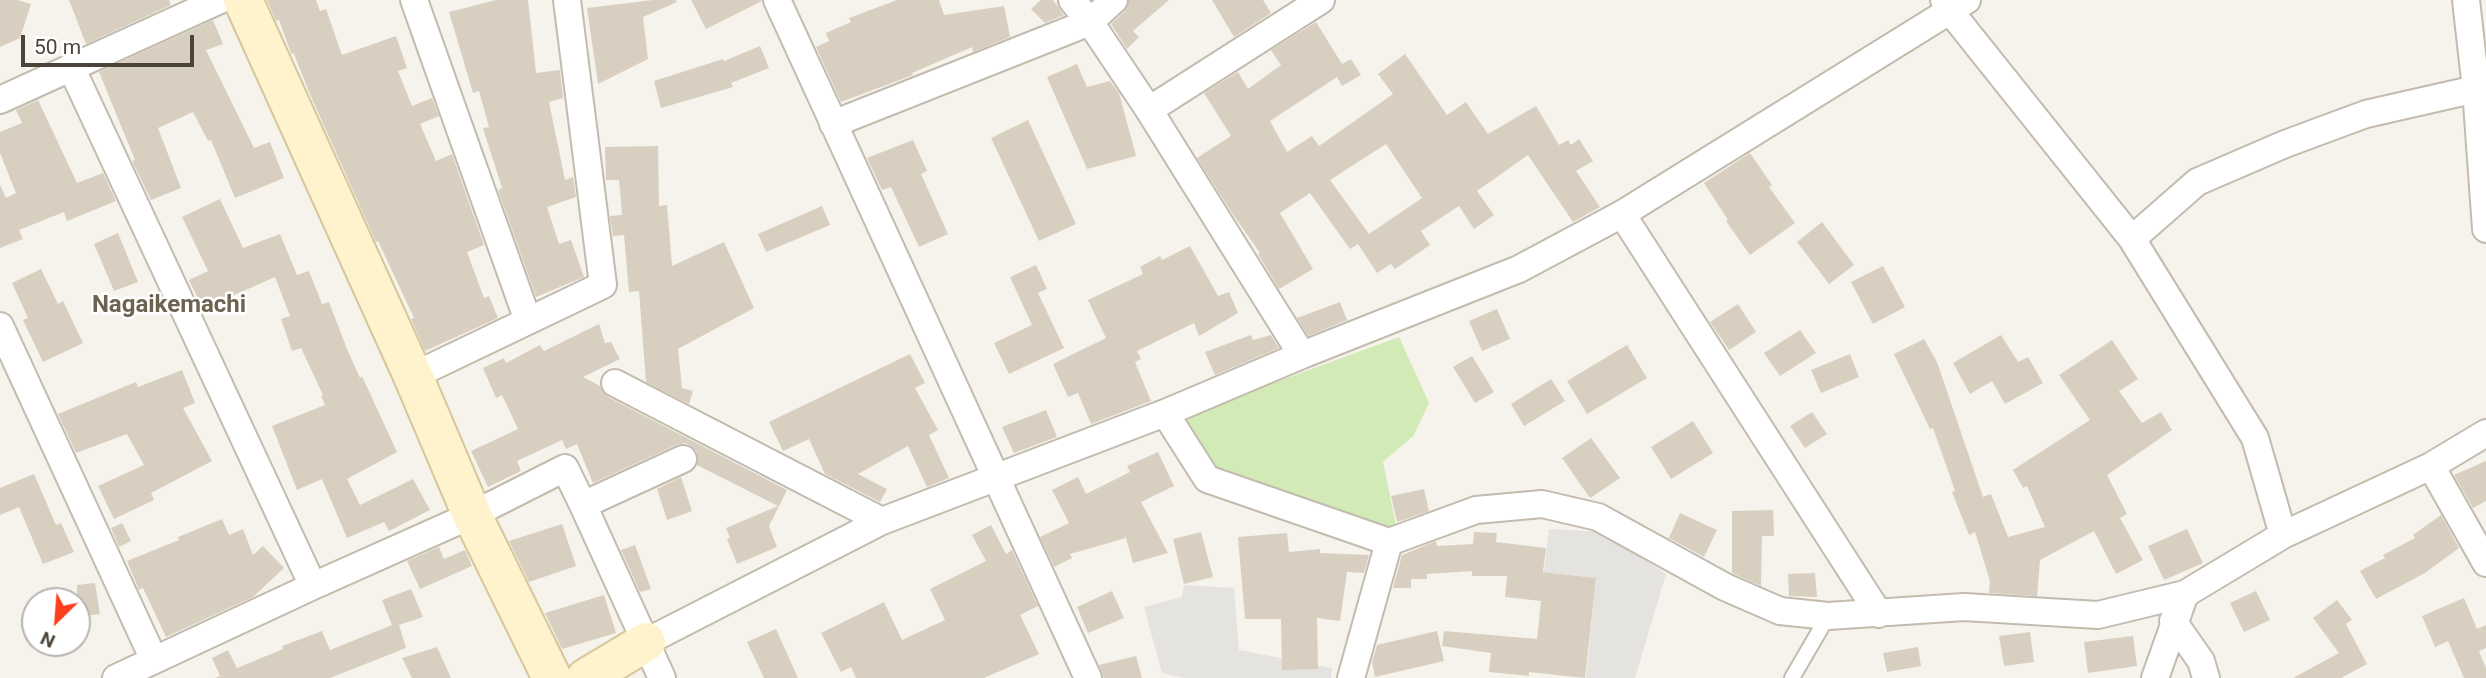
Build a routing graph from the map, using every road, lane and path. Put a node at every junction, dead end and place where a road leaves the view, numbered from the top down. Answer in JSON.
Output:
{"nodes":[{"id":1,"x":220,"y":0,"type":"edge"},
{"id":2,"x":243,"y":0,"type":"edge"},
{"id":3,"x":414,"y":0,"type":"edge"},
{"id":4,"x":567,"y":0,"type":"edge"},
{"id":5,"x":777,"y":0,"type":"edge"},
{"id":6,"x":1072,"y":0,"type":"edge"},
{"id":7,"x":1114,"y":0,"type":"edge"},
{"id":8,"x":1321,"y":0,"type":"edge"},
{"id":9,"x":2466,"y":0,"type":"edge"},
{"id":10,"x":1954,"y":4,"type":"edge"},
{"id":11,"x":1090,"y":22,"type":"junction"},
{"id":12,"x":71,"y":67,"type":"junction"},
{"id":13,"x":2476,"y":89,"type":"junction"},
{"id":14,"x":0,"y":100,"type":"edge"},
{"id":15,"x":1149,"y":110,"type":"junction"},
{"id":16,"x":833,"y":124,"type":"junction"},
{"id":17,"x":2485,"y":213,"type":"edge"},
{"id":18,"x":1622,"y":214,"type":"junction"},
{"id":19,"x":2132,"y":239,"type":"junction"},
{"id":20,"x":528,"y":321,"type":"junction"},
{"id":21,"x":0,"y":326,"type":"edge"},
{"id":22,"x":1302,"y":355,"type":"junction"},
{"id":23,"x":413,"y":376,"type":"junction"},
{"id":24,"x":615,"y":383,"type":"dead end"},
{"id":25,"x":1165,"y":413,"type":"junction"},
{"id":26,"x":2486,"y":433,"type":"edge"},
{"id":27,"x":683,"y":459,"type":"dead end"},
{"id":28,"x":2431,"y":466,"type":"junction"},
{"id":29,"x":997,"y":478,"type":"junction"},
{"id":30,"x":583,"y":505,"type":"junction"},
{"id":31,"x":472,"y":515,"type":"junction"},
{"id":32,"x":882,"y":521,"type":"junction"},
{"id":33,"x":2283,"y":535,"type":"junction"},
{"id":34,"x":1389,"y":542,"type":"junction"},
{"id":35,"x":2486,"y":563,"type":"edge"},
{"id":36,"x":313,"y":586,"type":"junction"},
{"id":37,"x":2185,"y":594,"type":"junction"},
{"id":38,"x":1879,"y":614,"type":"junction"},
{"id":39,"x":1828,"y":616,"type":"junction"},
{"id":40,"x":2173,"y":621,"type":"junction"},
{"id":41,"x":646,"y":642,"type":"junction"},
{"id":42,"x":154,"y":660,"type":"junction"},
{"id":43,"x":116,"y":678,"type":"edge"},
{"id":44,"x":552,"y":678,"type":"edge"},
{"id":45,"x":586,"y":678,"type":"edge"},
{"id":46,"x":662,"y":678,"type":"edge"},
{"id":47,"x":1088,"y":678,"type":"edge"},
{"id":48,"x":1351,"y":678,"type":"edge"},
{"id":49,"x":1792,"y":678,"type":"edge"},
{"id":50,"x":2155,"y":678,"type":"edge"},
{"id":51,"x":2206,"y":678,"type":"edge"}],
"edges":[{"from":1,"to":12,"type":"street"},
{"from":2,"to":23,"type":"street"},
{"from":3,"to":20,"type":"street"},
{"from":4,"to":20,"type":"street"},
{"from":5,"to":16,"type":"street"},
{"from":6,"to":11,"type":"street"},
{"from":7,"to":11,"type":"street"},
{"from":8,"to":15,"type":"street"},
{"from":9,"to":13,"type":"street"},
{"from":10,"to":18,"type":"street"},
{"from":10,"to":19,"type":"street"},
{"from":11,"to":15,"type":"street"},
{"from":11,"to":16,"type":"street"},
{"from":12,"to":14,"type":"street"},
{"from":12,"to":36,"type":"street"},
{"from":13,"to":17,"type":"street"},
{"from":13,"to":19,"type":"street"},
{"from":15,"to":22,"type":"street"},
{"from":16,"to":29,"type":"street"},
{"from":18,"to":22,"type":"street"},
{"from":18,"to":38,"type":"street"},
{"from":19,"to":33,"type":"street"},
{"from":20,"to":23,"type":"street"},
{"from":21,"to":42,"type":"street"},
{"from":22,"to":25,"type":"street"},
{"from":23,"to":31,"type":"street"},
{"from":24,"to":32,"type":"street"},
{"from":25,"to":29,"type":"street"},
{"from":25,"to":34,"type":"street"},
{"from":26,"to":28,"type":"street"},
{"from":27,"to":30,"type":"street"},
{"from":28,"to":33,"type":"street"},
{"from":28,"to":35,"type":"street"},
{"from":29,"to":32,"type":"street"},
{"from":29,"to":47,"type":"street"},
{"from":30,"to":31,"type":"street"},
{"from":30,"to":41,"type":"street"},
{"from":31,"to":36,"type":"street"},
{"from":31,"to":44,"type":"street"},
{"from":32,"to":41,"type":"street"},
{"from":33,"to":37,"type":"street"},
{"from":34,"to":39,"type":"street"},
{"from":34,"to":48,"type":"street"},
{"from":36,"to":42,"type":"street"},
{"from":37,"to":38,"type":"street"},
{"from":37,"to":40,"type":"street"},
{"from":38,"to":39,"type":"street"},
{"from":39,"to":49,"type":"lane"},
{"from":40,"to":50,"type":"street"},
{"from":40,"to":51,"type":"street"},
{"from":41,"to":45,"type":"street"},
{"from":41,"to":46,"type":"street"},
{"from":42,"to":43,"type":"street"}]}
